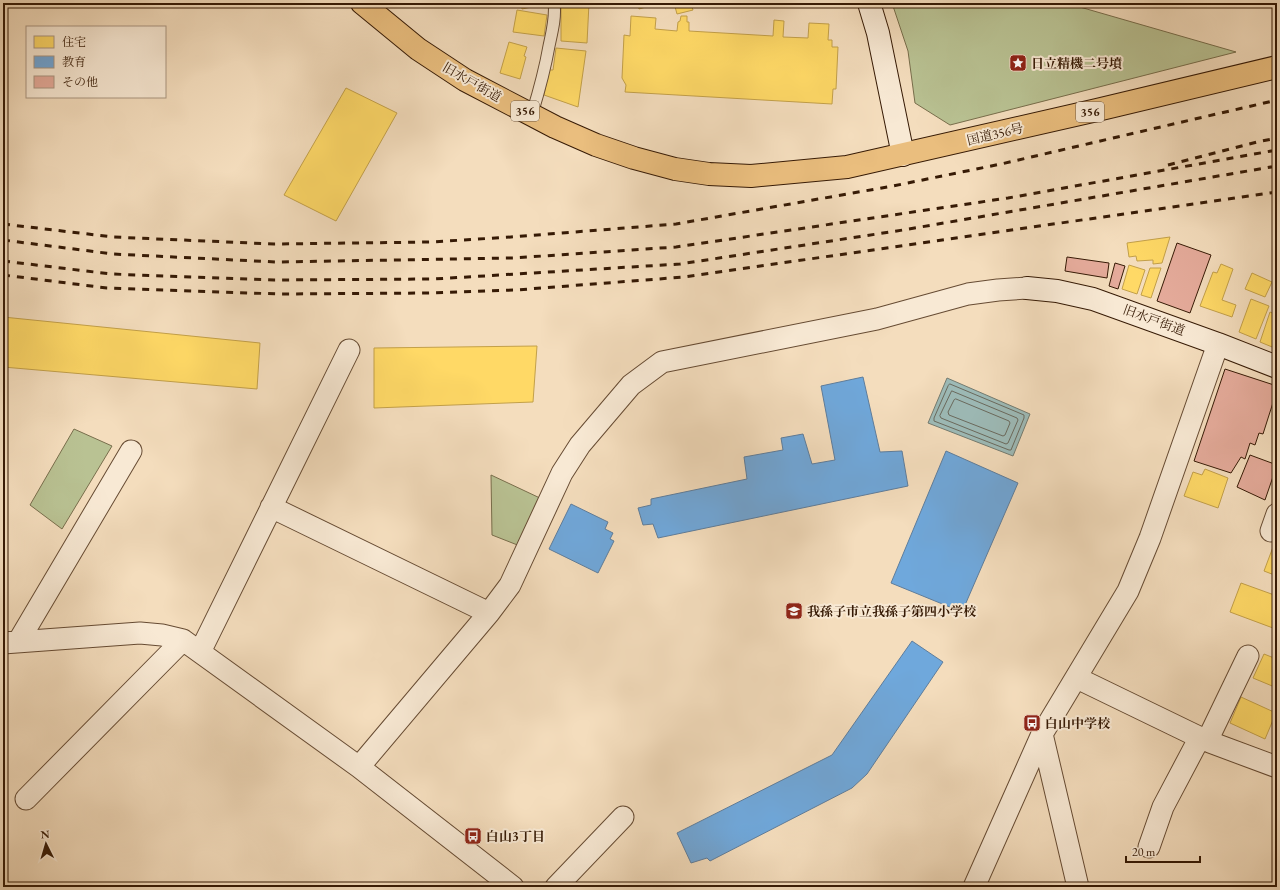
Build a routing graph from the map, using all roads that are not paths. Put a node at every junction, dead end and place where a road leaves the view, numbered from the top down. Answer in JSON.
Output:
{"nodes":[{"id":1,"x":362,"y":3,"type":"edge"},
{"id":2,"x":554,"y":3,"type":"edge"},
{"id":3,"x":869,"y":3,"type":"edge"},
{"id":4,"x":1277,"y":67,"type":"edge"},
{"id":5,"x":532,"y":114,"type":"junction"},
{"id":6,"x":903,"y":155,"type":"junction"},
{"id":7,"x":709,"y":174,"type":"joint"},
{"id":8,"x":1027,"y":288,"type":"joint"},
{"id":9,"x":1218,"y":344,"type":"junction"},
{"id":10,"x":349,"y":350,"type":"dead end"},
{"id":11,"x":1277,"y":367,"type":"edge"},
{"id":12,"x":131,"y":451,"type":"dead end"},
{"id":13,"x":271,"y":507,"type":"junction"},
{"id":14,"x":489,"y":613,"type":"junction"},
{"id":15,"x":183,"y":640,"type":"junction"},
{"id":16,"x":11,"y":642,"type":"edge"},
{"id":17,"x":200,"y":652,"type":"junction"},
{"id":18,"x":1248,"y":656,"type":"dead end"},
{"id":19,"x":1077,"y":678,"type":"junction"},
{"id":20,"x":1042,"y":734,"type":"junction"},
{"id":21,"x":1203,"y":739,"type":"junction"},
{"id":22,"x":359,"y":767,"type":"junction"},
{"id":23,"x":1277,"y":767,"type":"edge"},
{"id":24,"x":26,"y":799,"type":"dead end"},
{"id":25,"x":623,"y":817,"type":"dead end"},
{"id":26,"x":1149,"y":847,"type":"dead end"},
{"id":27,"x":513,"y":887,"type":"edge"},
{"id":28,"x":556,"y":887,"type":"edge"},
{"id":29,"x":974,"y":887,"type":"edge"},
{"id":30,"x":1078,"y":887,"type":"edge"}],
"edges":[{"from":1,"to":5,"type":"highway","name":"旧水戸街道","number":"356"},
{"from":2,"to":5,"type":"lane"},
{"from":3,"to":6,"type":"street"},
{"from":4,"to":6,"type":"highway","name":"国道356号","number":"356"},
{"from":5,"to":7,"type":"highway","name":"旧水戸街道","number":"356"},
{"from":6,"to":7,"type":"highway","name":"国道356号","number":"356"},
{"from":8,"to":9,"type":"street","name":"旧水戸街道"},
{"from":8,"to":14,"type":"street"},
{"from":9,"to":11,"type":"street","name":"旧水戸街道"},
{"from":9,"to":19,"type":"street"},
{"from":10,"to":13,"type":"street"},
{"from":12,"to":16,"type":"street"},
{"from":13,"to":14,"type":"street"},
{"from":13,"to":17,"type":"street"},
{"from":14,"to":22,"type":"street"},
{"from":15,"to":16,"type":"street"},
{"from":15,"to":17,"type":"street"},
{"from":15,"to":24,"type":"street"},
{"from":17,"to":22,"type":"street"},
{"from":18,"to":21,"type":"street"},
{"from":19,"to":20,"type":"street"},
{"from":19,"to":21,"type":"street"},
{"from":20,"to":29,"type":"street"},
{"from":20,"to":30,"type":"street"},
{"from":21,"to":23,"type":"street"},
{"from":21,"to":26,"type":"street"},
{"from":22,"to":27,"type":"street"},
{"from":25,"to":28,"type":"street"}]}
